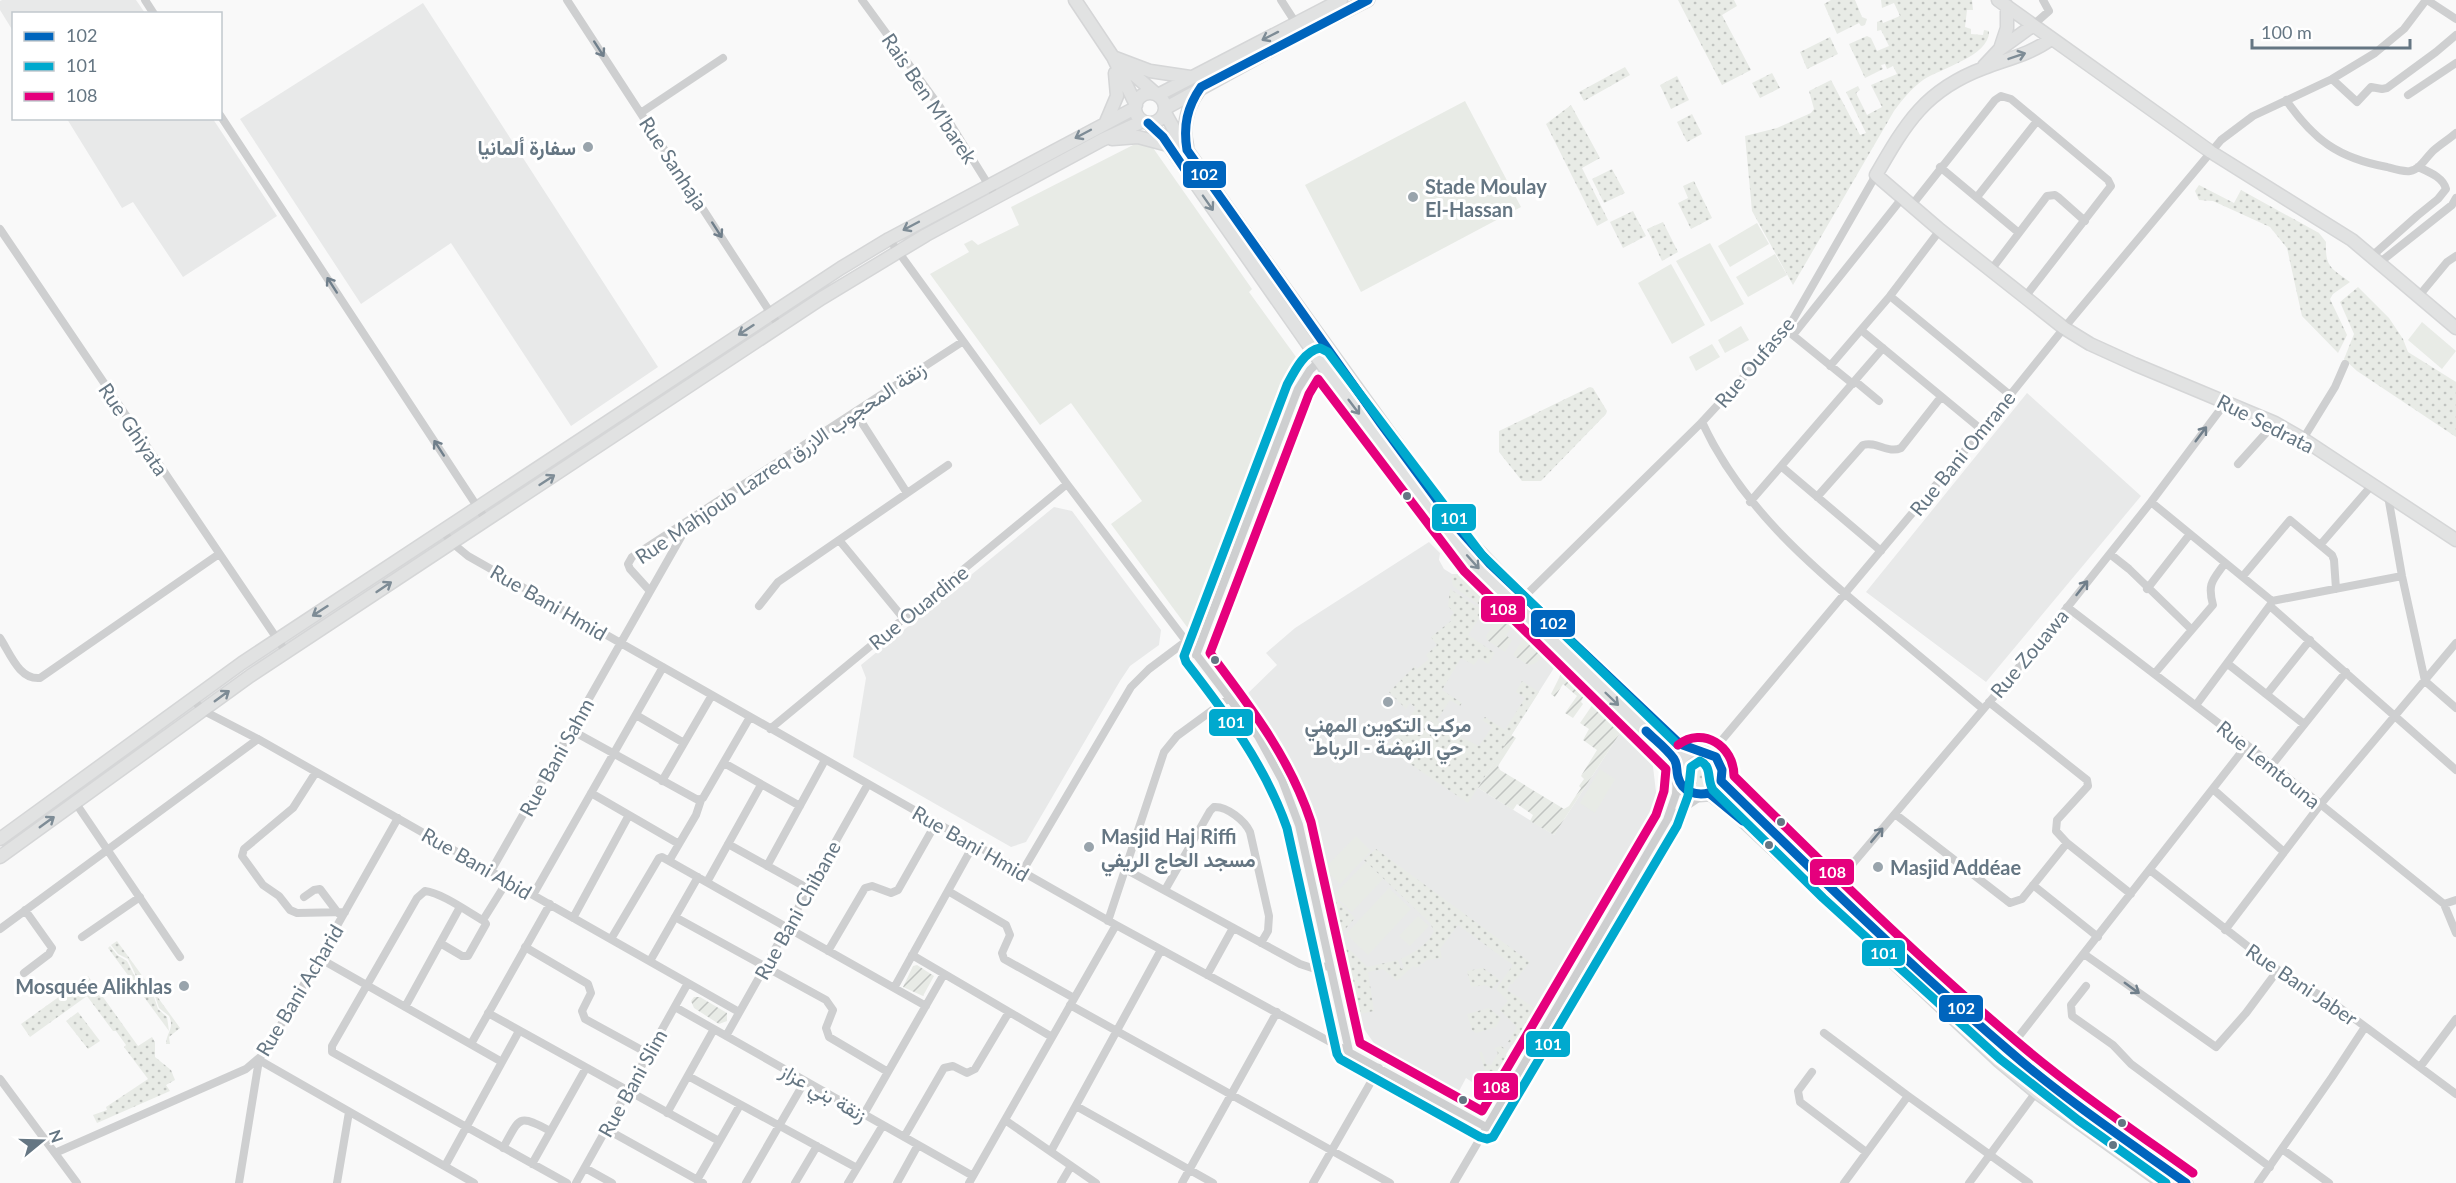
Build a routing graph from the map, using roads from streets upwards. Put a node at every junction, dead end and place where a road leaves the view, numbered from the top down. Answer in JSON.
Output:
{"nodes":[{"id":1,"x":567,"y":0,"type":"edge"},
{"id":2,"x":862,"y":0,"type":"edge"},
{"id":3,"x":1075,"y":0,"type":"edge"},
{"id":4,"x":1281,"y":0,"type":"edge"},
{"id":5,"x":1341,"y":0,"type":"edge"},
{"id":6,"x":1368,"y":0,"type":"edge"},
{"id":7,"x":2043,"y":0,"type":"edge"},
{"id":8,"x":2427,"y":0,"type":"edge"},
{"id":9,"x":2002,"y":3,"type":"edge"},
{"id":10,"x":2456,"y":19,"type":"edge"},
{"id":11,"x":2032,"y":26,"type":"junction"},
{"id":12,"x":1299,"y":28,"type":"junction"},
{"id":13,"x":2456,"y":35,"type":"edge"},
{"id":14,"x":2051,"y":39,"type":"junction"},
{"id":15,"x":1999,"y":50,"type":"junction"},
{"id":16,"x":1113,"y":57,"type":"junction"},
{"id":17,"x":723,"y":58,"type":"dead end"},
{"id":18,"x":2456,"y":63,"type":"edge"},
{"id":19,"x":1981,"y":69,"type":"junction"},
{"id":20,"x":1190,"y":77,"type":"junction"},
{"id":21,"x":2332,"y":79,"type":"junction"},
{"id":22,"x":1201,"y":87,"type":"junction"},
{"id":23,"x":1157,"y":94,"type":"junction"},
{"id":24,"x":2408,"y":95,"type":"dead end"},
{"id":25,"x":2286,"y":100,"type":"junction"},
{"id":26,"x":1135,"y":107,"type":"junction"},
{"id":27,"x":1165,"y":111,"type":"junction"},
{"id":28,"x":642,"y":112,"type":"junction"},
{"id":29,"x":222,"y":118,"type":"edge"},
{"id":30,"x":2037,"y":121,"type":"junction"},
{"id":31,"x":1106,"y":122,"type":"junction"},
{"id":32,"x":1145,"y":122,"type":"junction"},
{"id":33,"x":2456,"y":133,"type":"edge"},
{"id":34,"x":1102,"y":140,"type":"junction"},
{"id":35,"x":1168,"y":145,"type":"junction"},
{"id":36,"x":1187,"y":150,"type":"junction"},
{"id":37,"x":2211,"y":152,"type":"junction"},
{"id":38,"x":1940,"y":167,"type":"junction"},
{"id":39,"x":2418,"y":167,"type":"junction"},
{"id":40,"x":1876,"y":175,"type":"junction"},
{"id":41,"x":988,"y":185,"type":"junction"},
{"id":42,"x":996,"y":198,"type":"junction"},
{"id":43,"x":1977,"y":198,"type":"junction"},
{"id":44,"x":2456,"y":198,"type":"edge"},
{"id":45,"x":1908,"y":201,"type":"junction"},
{"id":46,"x":2085,"y":220,"type":"junction"},
{"id":47,"x":0,"y":229,"type":"edge"},
{"id":48,"x":1940,"y":230,"type":"junction"},
{"id":49,"x":2019,"y":233,"type":"junction"},
{"id":50,"x":888,"y":239,"type":"junction"},
{"id":51,"x":897,"y":251,"type":"junction"},
{"id":52,"x":2456,"y":256,"type":"edge"},
{"id":53,"x":2376,"y":260,"type":"junction"},
{"id":54,"x":1990,"y":270,"type":"junction"},
{"id":55,"x":1890,"y":296,"type":"junction"},
{"id":56,"x":2025,"y":297,"type":"junction"},
{"id":57,"x":2418,"y":297,"type":"junction"},
{"id":58,"x":771,"y":314,"type":"junction"},
{"id":59,"x":2455,"y":325,"type":"edge"},
{"id":60,"x":779,"y":326,"type":"junction"},
{"id":61,"x":2064,"y":328,"type":"junction"},
{"id":62,"x":1861,"y":330,"type":"junction"},
{"id":63,"x":1790,"y":332,"type":"junction"},
{"id":64,"x":962,"y":342,"type":"junction"},
{"id":65,"x":1883,"y":348,"type":"junction"},
{"id":66,"x":1330,"y":352,"type":"junction"},
{"id":67,"x":1319,"y":360,"type":"junction"},
{"id":68,"x":2345,"y":364,"type":"dead end"},
{"id":69,"x":1830,"y":366,"type":"junction"},
{"id":70,"x":1854,"y":382,"type":"junction"},
{"id":71,"x":2010,"y":395,"type":"junction"},
{"id":72,"x":1941,"y":397,"type":"junction"},
{"id":73,"x":1879,"y":401,"type":"dead end"},
{"id":74,"x":2226,"y":402,"type":"junction"},
{"id":75,"x":855,"y":412,"type":"junction"},
{"id":76,"x":1702,"y":422,"type":"junction"},
{"id":77,"x":2275,"y":423,"type":"junction"},
{"id":78,"x":1982,"y":430,"type":"junction"},
{"id":79,"x":2303,"y":439,"type":"junction"},
{"id":80,"x":948,"y":465,"type":"dead end"},
{"id":81,"x":2238,"y":465,"type":"dead end"},
{"id":82,"x":1782,"y":467,"type":"junction"},
{"id":83,"x":1067,"y":484,"type":"junction"},
{"id":84,"x":2372,"y":485,"type":"junction"},
{"id":85,"x":907,"y":493,"type":"junction"},
{"id":86,"x":2388,"y":496,"type":"junction"},
{"id":87,"x":1817,"y":497,"type":"junction"},
{"id":88,"x":1750,"y":502,"type":"junction"},
{"id":89,"x":2151,"y":502,"type":"junction"},
{"id":90,"x":478,"y":508,"type":"junction"},
{"id":91,"x":486,"y":520,"type":"junction"},
{"id":92,"x":691,"y":520,"type":"junction"},
{"id":93,"x":443,"y":531,"type":"junction"},
{"id":94,"x":2190,"y":534,"type":"junction"},
{"id":95,"x":839,"y":540,"type":"junction"},
{"id":96,"x":2456,"y":540,"type":"edge"},
{"id":97,"x":2321,"y":544,"type":"junction"},
{"id":98,"x":456,"y":547,"type":"junction"},
{"id":99,"x":1881,"y":551,"type":"junction"},
{"id":100,"x":219,"y":554,"type":"junction"},
{"id":101,"x":2109,"y":554,"type":"junction"},
{"id":102,"x":2225,"y":563,"type":"junction"},
{"id":103,"x":2243,"y":576,"type":"junction"},
{"id":104,"x":2402,"y":576,"type":"junction"},
{"id":105,"x":2147,"y":589,"type":"junction"},
{"id":106,"x":2336,"y":589,"type":"junction"},
{"id":107,"x":649,"y":590,"type":"junction"},
{"id":108,"x":1846,"y":594,"type":"junction"},
{"id":109,"x":1520,"y":602,"type":"junction"},
{"id":110,"x":2271,"y":604,"type":"junction"},
{"id":111,"x":759,"y":606,"type":"dead end"},
{"id":112,"x":2067,"y":607,"type":"junction"},
{"id":113,"x":904,"y":619,"type":"junction"},
{"id":114,"x":2191,"y":629,"type":"junction"},
{"id":115,"x":274,"y":634,"type":"junction"},
{"id":116,"x":0,"y":638,"type":"edge"},
{"id":117,"x":2310,"y":640,"type":"junction"},
{"id":118,"x":620,"y":642,"type":"junction"},
{"id":119,"x":1185,"y":642,"type":"junction"},
{"id":120,"x":2456,"y":643,"type":"edge"},
{"id":121,"x":286,"y":652,"type":"junction"},
{"id":122,"x":1196,"y":655,"type":"junction"},
{"id":123,"x":2228,"y":664,"type":"junction"},
{"id":124,"x":663,"y":667,"type":"junction"},
{"id":125,"x":2346,"y":672,"type":"junction"},
{"id":126,"x":2155,"y":673,"type":"junction"},
{"id":127,"x":2425,"y":681,"type":"junction"},
{"id":128,"x":2267,"y":694,"type":"junction"},
{"id":129,"x":712,"y":695,"type":"junction"},
{"id":130,"x":1229,"y":698,"type":"junction"},
{"id":131,"x":193,"y":699,"type":"junction"},
{"id":132,"x":1986,"y":705,"type":"junction"},
{"id":133,"x":2196,"y":705,"type":"junction"},
{"id":134,"x":2456,"y":708,"type":"edge"},
{"id":135,"x":208,"y":713,"type":"junction"},
{"id":136,"x":636,"y":715,"type":"junction"},
{"id":137,"x":2394,"y":715,"type":"junction"},
{"id":138,"x":750,"y":717,"type":"junction"},
{"id":139,"x":2304,"y":724,"type":"junction"},
{"id":140,"x":770,"y":729,"type":"junction"},
{"id":141,"x":571,"y":730,"type":"junction"},
{"id":142,"x":258,"y":739,"type":"junction"},
{"id":143,"x":684,"y":743,"type":"junction"},
{"id":144,"x":2247,"y":745,"type":"junction"},
{"id":145,"x":1691,"y":751,"type":"junction"},
{"id":146,"x":1711,"y":753,"type":"junction"},
{"id":147,"x":614,"y":754,"type":"junction"},
{"id":148,"x":825,"y":760,"type":"junction"},
{"id":149,"x":724,"y":763,"type":"junction"},
{"id":150,"x":2272,"y":765,"type":"junction"},
{"id":151,"x":2456,"y":770,"type":"edge"},
{"id":152,"x":1677,"y":771,"type":"junction"},
{"id":153,"x":316,"y":772,"type":"junction"},
{"id":154,"x":1721,"y":780,"type":"junction"},
{"id":155,"x":662,"y":781,"type":"junction"},
{"id":156,"x":761,"y":784,"type":"junction"},
{"id":157,"x":868,"y":784,"type":"junction"},
{"id":158,"x":2214,"y":790,"type":"junction"},
{"id":159,"x":591,"y":793,"type":"junction"},
{"id":160,"x":1706,"y":794,"type":"junction"},
{"id":161,"x":700,"y":800,"type":"junction"},
{"id":162,"x":75,"y":802,"type":"junction"},
{"id":163,"x":2320,"y":805,"type":"junction"},
{"id":164,"x":800,"y":806,"type":"junction"},
{"id":165,"x":1895,"y":814,"type":"junction"},
{"id":166,"x":629,"y":815,"type":"junction"},
{"id":167,"x":398,"y":818,"type":"junction"},
{"id":168,"x":1666,"y":820,"type":"junction"},
{"id":169,"x":936,"y":823,"type":"junction"},
{"id":170,"x":0,"y":839,"type":"edge"},
{"id":171,"x":2067,"y":843,"type":"junction"},
{"id":172,"x":679,"y":844,"type":"junction"},
{"id":173,"x":728,"y":844,"type":"junction"},
{"id":174,"x":974,"y":844,"type":"junction"},
{"id":175,"x":108,"y":849,"type":"junction"},
{"id":176,"x":2284,"y":852,"type":"junction"},
{"id":177,"x":0,"y":857,"type":"edge"},
{"id":178,"x":669,"y":861,"type":"junction"},
{"id":179,"x":767,"y":866,"type":"junction"},
{"id":180,"x":1125,"y":869,"type":"junction"},
{"id":181,"x":2150,"y":870,"type":"junction"},
{"id":182,"x":491,"y":871,"type":"junction"},
{"id":183,"x":1022,"y":872,"type":"junction"},
{"id":184,"x":508,"y":880,"type":"junction"},
{"id":185,"x":702,"y":880,"type":"junction"},
{"id":186,"x":2033,"y":885,"type":"junction"},
{"id":187,"x":809,"y":889,"type":"junction"},
{"id":188,"x":1165,"y":890,"type":"junction"},
{"id":189,"x":948,"y":891,"type":"junction"},
{"id":190,"x":1828,"y":893,"type":"junction"},
{"id":191,"x":2131,"y":894,"type":"junction"},
{"id":192,"x":533,"y":895,"type":"junction"},
{"id":193,"x":140,"y":897,"type":"junction"},
{"id":194,"x":304,"y":897,"type":"dead end"},
{"id":195,"x":2456,"y":900,"type":"edge"},
{"id":196,"x":550,"y":904,"type":"junction"},
{"id":197,"x":2444,"y":904,"type":"junction"},
{"id":198,"x":459,"y":907,"type":"junction"},
{"id":199,"x":26,"y":910,"type":"junction"},
{"id":200,"x":341,"y":912,"type":"junction"},
{"id":201,"x":675,"y":917,"type":"junction"},
{"id":202,"x":573,"y":918,"type":"junction"},
{"id":203,"x":483,"y":920,"type":"junction"},
{"id":204,"x":1112,"y":923,"type":"junction"},
{"id":205,"x":787,"y":928,"type":"junction"},
{"id":206,"x":1233,"y":928,"type":"junction"},
{"id":207,"x":0,"y":929,"type":"edge"},
{"id":208,"x":2225,"y":930,"type":"junction"},
{"id":209,"x":2456,"y":933,"type":"edge"},
{"id":210,"x":82,"y":937,"type":"dead end"},
{"id":211,"x":2098,"y":937,"type":"junction"},
{"id":212,"x":611,"y":939,"type":"junction"},
{"id":213,"x":440,"y":943,"type":"junction"},
{"id":214,"x":1261,"y":943,"type":"junction"},
{"id":215,"x":525,"y":947,"type":"junction"},
{"id":216,"x":1161,"y":950,"type":"junction"},
{"id":217,"x":828,"y":951,"type":"junction"},
{"id":218,"x":2084,"y":954,"type":"junction"},
{"id":219,"x":912,"y":956,"type":"junction"},
{"id":220,"x":180,"y":957,"type":"dead end"},
{"id":221,"x":319,"y":958,"type":"junction"},
{"id":222,"x":650,"y":961,"type":"junction"},
{"id":223,"x":765,"y":966,"type":"junction"},
{"id":224,"x":1330,"y":966,"type":"junction"},
{"id":225,"x":2278,"y":970,"type":"junction"},
{"id":226,"x":24,"y":973,"type":"dead end"},
{"id":227,"x":944,"y":974,"type":"junction"},
{"id":228,"x":1207,"y":975,"type":"junction"},
{"id":229,"x":688,"y":983,"type":"junction"},
{"id":230,"x":367,"y":985,"type":"junction"},
{"id":231,"x":2086,"y":986,"type":"dead end"},
{"id":232,"x":894,"y":988,"type":"junction"},
{"id":233,"x":1072,"y":1002,"type":"junction"},
{"id":234,"x":926,"y":1006,"type":"junction"},
{"id":235,"x":405,"y":1007,"type":"junction"},
{"id":236,"x":675,"y":1007,"type":"junction"},
{"id":237,"x":739,"y":1012,"type":"junction"},
{"id":238,"x":1009,"y":1012,"type":"junction"},
{"id":239,"x":1277,"y":1012,"type":"junction"},
{"id":240,"x":488,"y":1013,"type":"junction"},
{"id":241,"x":2456,"y":1020,"type":"edge"},
{"id":242,"x":2365,"y":1027,"type":"junction"},
{"id":243,"x":714,"y":1029,"type":"junction"},
{"id":244,"x":519,"y":1031,"type":"junction"},
{"id":245,"x":1117,"y":1031,"type":"junction"},
{"id":246,"x":1824,"y":1033,"type":"dead end"},
{"id":247,"x":726,"y":1036,"type":"junction"},
{"id":248,"x":1052,"y":1037,"type":"junction"},
{"id":249,"x":471,"y":1044,"type":"junction"},
{"id":250,"x":2008,"y":1050,"type":"junction"},
{"id":251,"x":1349,"y":1051,"type":"junction"},
{"id":252,"x":648,"y":1054,"type":"junction"},
{"id":253,"x":259,"y":1060,"type":"junction"},
{"id":254,"x":1999,"y":1061,"type":"junction"},
{"id":255,"x":502,"y":1062,"type":"junction"},
{"id":256,"x":2420,"y":1067,"type":"junction"},
{"id":257,"x":586,"y":1068,"type":"junction"},
{"id":258,"x":1379,"y":1068,"type":"junction"},
{"id":259,"x":888,"y":1072,"type":"junction"},
{"id":260,"x":1812,"y":1072,"type":"dead end"},
{"id":261,"x":688,"y":1076,"type":"junction"},
{"id":262,"x":0,"y":1079,"type":"edge"},
{"id":263,"x":805,"y":1081,"type":"junction"},
{"id":264,"x":628,"y":1091,"type":"junction"},
{"id":265,"x":2036,"y":1092,"type":"junction"},
{"id":266,"x":2456,"y":1094,"type":"edge"},
{"id":267,"x":1232,"y":1095,"type":"junction"},
{"id":268,"x":1908,"y":1096,"type":"junction"},
{"id":269,"x":740,"y":1105,"type":"junction"},
{"id":270,"x":1076,"y":1106,"type":"junction"},
{"id":271,"x":349,"y":1112,"type":"junction"},
{"id":272,"x":667,"y":1113,"type":"junction"},
{"id":273,"x":864,"y":1114,"type":"junction"},
{"id":274,"x":1005,"y":1120,"type":"junction"},
{"id":275,"x":779,"y":1125,"type":"junction"},
{"id":276,"x":883,"y":1125,"type":"junction"},
{"id":277,"x":1486,"y":1127,"type":"junction"},
{"id":278,"x":466,"y":1128,"type":"junction"},
{"id":279,"x":606,"y":1129,"type":"junction"},
{"id":280,"x":550,"y":1131,"type":"junction"},
{"id":281,"x":904,"y":1137,"type":"junction"},
{"id":282,"x":719,"y":1142,"type":"junction"},
{"id":283,"x":918,"y":1145,"type":"junction"},
{"id":284,"x":817,"y":1146,"type":"junction"},
{"id":285,"x":502,"y":1148,"type":"junction"},
{"id":286,"x":2282,"y":1149,"type":"junction"},
{"id":287,"x":1332,"y":1150,"type":"junction"},
{"id":288,"x":1051,"y":1151,"type":"junction"},
{"id":289,"x":1866,"y":1152,"type":"junction"},
{"id":290,"x":55,"y":1153,"type":"junction"},
{"id":291,"x":1990,"y":1155,"type":"junction"},
{"id":292,"x":532,"y":1164,"type":"junction"},
{"id":293,"x":445,"y":1166,"type":"junction"},
{"id":294,"x":1071,"y":1166,"type":"junction"},
{"id":295,"x":2270,"y":1167,"type":"junction"},
{"id":296,"x":585,"y":1168,"type":"junction"},
{"id":297,"x":857,"y":1168,"type":"junction"},
{"id":298,"x":1190,"y":1170,"type":"junction"},
{"id":299,"x":971,"y":1180,"type":"edge"},
{"id":300,"x":700,"y":1181,"type":"edge"},
{"id":301,"x":77,"y":1183,"type":"edge"},
{"id":302,"x":239,"y":1183,"type":"edge"},
{"id":303,"x":337,"y":1183,"type":"edge"},
{"id":304,"x":474,"y":1183,"type":"edge"},
{"id":305,"x":567,"y":1183,"type":"edge"},
{"id":306,"x":576,"y":1183,"type":"edge"},
{"id":307,"x":612,"y":1183,"type":"edge"},
{"id":308,"x":746,"y":1183,"type":"edge"},
{"id":309,"x":795,"y":1183,"type":"edge"},
{"id":310,"x":848,"y":1183,"type":"edge"},
{"id":311,"x":897,"y":1183,"type":"edge"},
{"id":312,"x":1061,"y":1183,"type":"edge"},
{"id":313,"x":1096,"y":1183,"type":"edge"},
{"id":314,"x":1182,"y":1183,"type":"edge"},
{"id":315,"x":1213,"y":1183,"type":"edge"},
{"id":316,"x":1313,"y":1183,"type":"edge"},
{"id":317,"x":1390,"y":1183,"type":"edge"},
{"id":318,"x":1454,"y":1183,"type":"edge"},
{"id":319,"x":1844,"y":1183,"type":"edge"},
{"id":320,"x":1969,"y":1183,"type":"edge"},
{"id":321,"x":2029,"y":1183,"type":"edge"},
{"id":322,"x":2163,"y":1183,"type":"edge"},
{"id":323,"x":2186,"y":1183,"type":"edge"},
{"id":324,"x":2258,"y":1183,"type":"edge"},
{"id":325,"x":2329,"y":1183,"type":"edge"}],
"edges":[{"from":1,"to":28,"type":"street","name":"Rue Sanhaja","one_way":true},
{"from":2,"to":41,"type":"street","name":"Rais Ben M’barek"},
{"from":3,"to":16,"type":"street"},
{"from":4,"to":12,"type":"street"},
{"from":5,"to":12,"type":"street"},
{"from":6,"to":12,"type":"street"},
{"from":7,"to":11,"type":"street"},
{"from":8,"to":10,"type":"street"},
{"from":8,"to":21,"type":"street","name":"Rue Bani Omrane"},
{"from":9,"to":11,"type":"street"},
{"from":9,"to":15,"type":"street"},
{"from":11,"to":14,"type":"street"},
{"from":11,"to":15,"type":"street","name":"Rue Oufasse"},
{"from":12,"to":20,"type":"street","one_way":true},
{"from":12,"to":22,"type":"street"},
{"from":13,"to":21,"type":"street"},
{"from":19,"to":14,"type":"street","name":"Rue Oufasse","one_way":true},
{"from":14,"to":37,"type":"street"},
{"from":15,"to":19,"type":"street","name":"Rue Oufasse"},
{"from":16,"to":20,"type":"street"},
{"from":16,"to":23,"type":"street"},
{"from":16,"to":26,"type":"street"},
{"from":16,"to":31,"type":"street"},
{"from":17,"to":28,"type":"street"},
{"from":18,"to":24,"type":"street"},
{"from":19,"to":40,"type":"street","name":"Rue Oufasse"},
{"from":20,"to":23,"type":"street"},
{"from":21,"to":25,"type":"street","name":"Rue Bani Omrane"},
{"from":22,"to":27,"type":"street"},
{"from":22,"to":36,"type":"street"},
{"from":23,"to":26,"type":"street"},
{"from":23,"to":27,"type":"street"},
{"from":25,"to":37,"type":"street","name":"Rue Bani Omrane"},
{"from":25,"to":39,"type":"street"},
{"from":26,"to":31,"type":"street"},
{"from":26,"to":32,"type":"street"},
{"from":27,"to":32,"type":"street"},
{"from":27,"to":36,"type":"street"},
{"from":28,"to":58,"type":"street","name":"Rue Sanhaja","one_way":true},
{"from":90,"to":29,"type":"street","one_way":true},
{"from":30,"to":38,"type":"street"},
{"from":30,"to":43,"type":"street"},
{"from":30,"to":46,"type":"street"},
{"from":31,"to":41,"type":"street","one_way":true},
{"from":32,"to":34,"type":"street"},
{"from":32,"to":35,"type":"street"},
{"from":33,"to":39,"type":"street"},
{"from":34,"to":35,"type":"street"},
{"from":34,"to":42,"type":"street"},
{"from":35,"to":67,"type":"street","one_way":true},
{"from":36,"to":66,"type":"street"},
{"from":37,"to":53,"type":"street"},
{"from":37,"to":61,"type":"street","name":"Rue Bani Omrane"},
{"from":38,"to":43,"type":"street"},
{"from":38,"to":45,"type":"street"},
{"from":39,"to":53,"type":"street"},
{"from":40,"to":45,"type":"street","name":"Rue Sedrata"},
{"from":40,"to":63,"type":"street","name":"Rue Oufasse"},
{"from":41,"to":42,"type":"street","name":"Rais Ben M’barek"},
{"from":41,"to":50,"type":"street","one_way":true},
{"from":42,"to":51,"type":"street"},
{"from":43,"to":49,"type":"street"},
{"from":44,"to":53,"type":"street"},
{"from":45,"to":48,"type":"street","name":"Rue Sedrata"},
{"from":45,"to":63,"type":"street"},
{"from":46,"to":49,"type":"street"},
{"from":46,"to":56,"type":"street"},
{"from":47,"to":100,"type":"street","name":"Rue Ghiyata"},
{"from":48,"to":54,"type":"street","name":"Rue Sedrata"},
{"from":48,"to":55,"type":"street"},
{"from":49,"to":54,"type":"street"},
{"from":50,"to":51,"type":"street"},
{"from":50,"to":58,"type":"street"},
{"from":51,"to":60,"type":"street"},
{"from":51,"to":64,"type":"street"},
{"from":52,"to":57,"type":"street"},
{"from":53,"to":57,"type":"street"},
{"from":54,"to":56,"type":"street","name":"Rue Sedrata"},
{"from":55,"to":62,"type":"street"},
{"from":55,"to":71,"type":"street"},
{"from":56,"to":61,"type":"street","name":"Rue Sedrata"},
{"from":57,"to":59,"type":"street"},
{"from":58,"to":60,"type":"street","name":"Rue Sanhaja"},
{"from":58,"to":90,"type":"street","one_way":true},
{"from":91,"to":60,"type":"street","one_way":true},
{"from":61,"to":71,"type":"street","name":"Rue Bani Omrane"},
{"from":61,"to":74,"type":"street","name":"Rue Sedrata"},
{"from":62,"to":65,"type":"street"},
{"from":62,"to":69,"type":"street"},
{"from":63,"to":69,"type":"street"},
{"from":63,"to":76,"type":"street","name":"Rue Oufasse"},
{"from":64,"to":75,"type":"street","name":"Rue Mahjoub Lazreq زنقة المحجوب الازرق"},
{"from":64,"to":83,"type":"street"},
{"from":65,"to":70,"type":"street"},
{"from":65,"to":72,"type":"street"},
{"from":66,"to":67,"type":"street"},
{"from":66,"to":109,"type":"street"},
{"from":67,"to":109,"type":"street","one_way":true},
{"from":67,"to":122,"type":"street"},
{"from":68,"to":79,"type":"street"},
{"from":69,"to":70,"type":"street"},
{"from":70,"to":73,"type":"street"},
{"from":70,"to":82,"type":"street"},
{"from":71,"to":78,"type":"street","name":"Rue Bani Omrane"},
{"from":72,"to":78,"type":"street"},
{"from":72,"to":87,"type":"street"},
{"from":74,"to":77,"type":"street","name":"Rue Sedrata"},
{"from":89,"to":74,"type":"street","name":"Rue Zouawa","one_way":true},
{"from":75,"to":85,"type":"street"},
{"from":75,"to":92,"type":"street","name":"Rue Mahjoub Lazreq زنقة المحجوب الازرق"},
{"from":76,"to":88,"type":"street"},
{"from":76,"to":109,"type":"street","name":"Rue Oufasse"},
{"from":77,"to":79,"type":"street","name":"Rue Sedrata"},
{"from":77,"to":81,"type":"street"},
{"from":78,"to":99,"type":"street","name":"Rue Bani Omrane"},
{"from":79,"to":84,"type":"street","name":"Rue Sedrata"},
{"from":80,"to":85,"type":"street"},
{"from":82,"to":87,"type":"street"},
{"from":82,"to":88,"type":"street"},
{"from":83,"to":113,"type":"street","name":"Rue Ouardine"},
{"from":83,"to":119,"type":"street"},
{"from":84,"to":86,"type":"street","name":"Rue Sedrata"},
{"from":84,"to":97,"type":"street"},
{"from":85,"to":95,"type":"street"},
{"from":86,"to":96,"type":"street","name":"Rue Sedrata"},
{"from":86,"to":104,"type":"street"},
{"from":87,"to":99,"type":"street"},
{"from":88,"to":108,"type":"street"},
{"from":89,"to":94,"type":"street"},
{"from":89,"to":101,"type":"street","name":"Rue Zouawa"},
{"from":90,"to":91,"type":"street"},
{"from":90,"to":93,"type":"street"},
{"from":91,"to":98,"type":"street"},
{"from":92,"to":107,"type":"street","name":"Rue Bani Sahm"},
{"from":92,"to":107,"type":"street","name":"Rue Mahjoub Lazreq زنقة المحجوب الازرق"},
{"from":93,"to":98,"type":"street"},
{"from":93,"to":115,"type":"street","one_way":true},
{"from":94,"to":102,"type":"street"},
{"from":94,"to":105,"type":"street"},
{"from":95,"to":111,"type":"street"},
{"from":95,"to":113,"type":"street"},
{"from":97,"to":103,"type":"street"},
{"from":97,"to":106,"type":"street"},
{"from":98,"to":118,"type":"street","name":"Rue Bani Hmid"},
{"from":121,"to":98,"type":"street","one_way":true},
{"from":99,"to":108,"type":"street","name":"Rue Bani Omrane"},
{"from":100,"to":115,"type":"street","name":"Rue Ghiyata"},
{"from":100,"to":116,"type":"street"},
{"from":101,"to":105,"type":"street"},
{"from":112,"to":101,"type":"street","name":"Rue Zouawa","one_way":true},
{"from":102,"to":103,"type":"street"},
{"from":102,"to":114,"type":"street"},
{"from":103,"to":110,"type":"street"},
{"from":104,"to":106,"type":"street"},
{"from":104,"to":127,"type":"street"},
{"from":105,"to":114,"type":"street"},
{"from":106,"to":110,"type":"street"},
{"from":107,"to":118,"type":"street","name":"Rue Bani Sahm"},
{"from":108,"to":132,"type":"street"},
{"from":108,"to":146,"type":"street","name":"Rue Bani Omrane"},
{"from":109,"to":145,"type":"street"},
{"from":109,"to":152,"type":"street","one_way":true},
{"from":110,"to":117,"type":"street"},
{"from":110,"to":123,"type":"street"},
{"from":112,"to":126,"type":"street","name":"Rue Lemtouna"},
{"from":112,"to":132,"type":"street","name":"Rue Zouawa"},
{"from":113,"to":140,"type":"street","name":"Rue Ouardine"},
{"from":114,"to":126,"type":"street"},
{"from":115,"to":121,"type":"street","name":"Rue Ghiyata"},
{"from":115,"to":131,"type":"street"},
{"from":117,"to":125,"type":"street"},
{"from":117,"to":128,"type":"street"},
{"from":118,"to":124,"type":"street","name":"Rue Bani Hmid"},
{"from":118,"to":141,"type":"street","name":"Rue Bani Sahm"},
{"from":119,"to":122,"type":"street"},
{"from":119,"to":183,"type":"street"},
{"from":120,"to":127,"type":"street"},
{"from":135,"to":121,"type":"street","one_way":true},
{"from":122,"to":130,"type":"street"},
{"from":123,"to":128,"type":"street"},
{"from":123,"to":133,"type":"street"},
{"from":124,"to":129,"type":"street","name":"Rue Bani Hmid"},
{"from":124,"to":136,"type":"street"},
{"from":125,"to":137,"type":"street"},
{"from":125,"to":139,"type":"street"},
{"from":126,"to":133,"type":"street","name":"Rue Lemtouna"},
{"from":127,"to":134,"type":"street"},
{"from":127,"to":137,"type":"street"},
{"from":128,"to":139,"type":"street"},
{"from":129,"to":138,"type":"street","name":"Rue Bani Hmid"},
{"from":129,"to":143,"type":"street"},
{"from":130,"to":180,"type":"street"},
{"from":130,"to":224,"type":"street"},
{"from":131,"to":135,"type":"street"},
{"from":131,"to":170,"type":"street"},
{"from":132,"to":165,"type":"street","name":"Rue Zouawa"},
{"from":132,"to":171,"type":"street"},
{"from":133,"to":144,"type":"street","name":"Rue Lemtouna"},
{"from":135,"to":142,"type":"street","name":"Rue Bani Abid"},
{"from":135,"to":162,"type":"street"},
{"from":136,"to":143,"type":"street"},
{"from":136,"to":147,"type":"street"},
{"from":137,"to":151,"type":"street"},
{"from":137,"to":163,"type":"street"},
{"from":138,"to":140,"type":"street","name":"Rue Bani Hmid"},
{"from":138,"to":149,"type":"street"},
{"from":139,"to":150,"type":"street"},
{"from":140,"to":148,"type":"street","name":"Rue Bani Hmid"},
{"from":141,"to":147,"type":"street"},
{"from":141,"to":182,"type":"street","name":"Rue Bani Sahm"},
{"from":142,"to":153,"type":"street","name":"Rue Bani Abid"},
{"from":142,"to":175,"type":"street"},
{"from":143,"to":155,"type":"street"},
{"from":144,"to":150,"type":"street","name":"Rue Lemtouna"},
{"from":144,"to":158,"type":"street"},
{"from":145,"to":146,"type":"street"},
{"from":145,"to":152,"type":"street"},
{"from":146,"to":154,"type":"street"},
{"from":147,"to":155,"type":"street"},
{"from":147,"to":159,"type":"street"},
{"from":148,"to":157,"type":"street","name":"Rue Bani Hmid"},
{"from":148,"to":164,"type":"street"},
{"from":149,"to":156,"type":"street"},
{"from":149,"to":161,"type":"street"},
{"from":150,"to":163,"type":"street","name":"Rue Lemtouna"},
{"from":152,"to":160,"type":"street"},
{"from":152,"to":168,"type":"street"},
{"from":153,"to":167,"type":"street","name":"Rue Bani Abid"},
{"from":153,"to":200,"type":"street"},
{"from":154,"to":160,"type":"street"},
{"from":154,"to":190,"type":"street"},
{"from":155,"to":161,"type":"street"},
{"from":156,"to":164,"type":"street"},
{"from":156,"to":173,"type":"street"},
{"from":157,"to":169,"type":"street","name":"Rue Bani Hmid"},
{"from":157,"to":187,"type":"street","name":"Rue Bani Chibane"},
{"from":158,"to":176,"type":"street"},
{"from":158,"to":181,"type":"street"},
{"from":159,"to":166,"type":"street"},
{"from":159,"to":192,"type":"street"},
{"from":160,"to":168,"type":"street"},
{"from":160,"to":190,"type":"street"},
{"from":161,"to":172,"type":"street"},
{"from":162,"to":175,"type":"street"},
{"from":177,"to":162,"type":"street","one_way":true},
{"from":163,"to":176,"type":"street"},
{"from":163,"to":197,"type":"street","name":"Rue Lemtouna"},
{"from":164,"to":179,"type":"street"},
{"from":165,"to":186,"type":"street"},
{"from":190,"to":165,"type":"street","name":"Rue Zouawa","one_way":true},
{"from":166,"to":172,"type":"street"},
{"from":166,"to":202,"type":"street"},
{"from":167,"to":182,"type":"street","name":"Rue Bani Abid"},
{"from":167,"to":200,"type":"street","name":"Rue Bani Acharid"},
{"from":168,"to":277,"type":"street"},
{"from":169,"to":174,"type":"street","name":"Rue Bani Hmid"},
{"from":169,"to":217,"type":"street"},
{"from":171,"to":186,"type":"street"},
{"from":171,"to":191,"type":"street"},
{"from":172,"to":178,"type":"street"},
{"from":173,"to":179,"type":"street"},
{"from":173,"to":185,"type":"street"},
{"from":174,"to":183,"type":"street","name":"Rue Bani Hmid"},
{"from":174,"to":189,"type":"street"},
{"from":175,"to":193,"type":"street"},
{"from":175,"to":199,"type":"street"},
{"from":176,"to":208,"type":"street"},
{"from":178,"to":185,"type":"street"},
{"from":178,"to":212,"type":"street"},
{"from":179,"to":187,"type":"street"},
{"from":180,"to":188,"type":"street"},
{"from":180,"to":204,"type":"street"},
{"from":181,"to":191,"type":"street"},
{"from":181,"to":208,"type":"street","name":"Rue Bani Jaber"},
{"from":182,"to":184,"type":"street","name":"Rue Bani Abid"},
{"from":183,"to":204,"type":"street","name":"Rue Bani Hmid"},
{"from":184,"to":192,"type":"street","name":"Rue Bani Abid"},
{"from":184,"to":203,"type":"street"},
{"from":185,"to":201,"type":"street"},
{"from":185,"to":205,"type":"street"},
{"from":186,"to":211,"type":"street"},
{"from":187,"to":205,"type":"street","name":"Rue Bani Chibane"},
{"from":188,"to":206,"type":"street"},
{"from":188,"to":214,"type":"street"},
{"from":189,"to":219,"type":"street"},
{"from":189,"to":233,"type":"street"},
{"from":190,"to":250,"type":"street"},
{"from":190,"to":254,"type":"street"},
{"from":191,"to":211,"type":"street"},
{"from":192,"to":196,"type":"street","name":"Rue Bani Abid"},
{"from":193,"to":210,"type":"street"},
{"from":193,"to":220,"type":"street"},
{"from":194,"to":200,"type":"street"},
{"from":195,"to":197,"type":"street"},
{"from":196,"to":202,"type":"street","name":"Rue Bani Abid"},
{"from":196,"to":215,"type":"street"},
{"from":197,"to":209,"type":"street","name":"Rue Lemtouna"},
{"from":198,"to":203,"type":"street"},
{"from":198,"to":213,"type":"street"},
{"from":198,"to":230,"type":"street"},
{"from":199,"to":207,"type":"street"},
{"from":199,"to":226,"type":"street"},
{"from":200,"to":221,"type":"street","name":"Rue Bani Acharid"},
{"from":201,"to":222,"type":"street"},
{"from":201,"to":223,"type":"street"},
{"from":202,"to":212,"type":"street","name":"Rue Bani Abid"},
{"from":203,"to":213,"type":"street"},
{"from":204,"to":216,"type":"street","name":"Rue Bani Hmid"},
{"from":204,"to":233,"type":"street"},
{"from":205,"to":217,"type":"street"},
{"from":205,"to":223,"type":"street","name":"Rue Bani Chibane"},
{"from":206,"to":214,"type":"street"},
{"from":206,"to":228,"type":"street"},
{"from":208,"to":225,"type":"street","name":"Rue Bani Jaber"},
{"from":211,"to":218,"type":"street"},
{"from":212,"to":222,"type":"street","name":"Rue Bani Abid"},
{"from":213,"to":235,"type":"street"},
{"from":214,"to":224,"type":"street"},
{"from":215,"to":240,"type":"street"},
{"from":215,"to":252,"type":"street"},
{"from":216,"to":228,"type":"street","name":"Rue Bani Hmid"},
{"from":216,"to":245,"type":"street"},
{"from":217,"to":232,"type":"street"},
{"from":218,"to":225,"type":"street","one_way":true},
{"from":218,"to":250,"type":"street"},
{"from":219,"to":227,"type":"street"},
{"from":219,"to":232,"type":"street"},
{"from":221,"to":230,"type":"street"},
{"from":221,"to":253,"type":"street","name":"Rue Bani Acharid"},
{"from":222,"to":229,"type":"street","name":"Rue Bani Abid"},
{"from":223,"to":237,"type":"street","name":"Rue Bani Chibane"},
{"from":223,"to":259,"type":"street"},
{"from":224,"to":251,"type":"street"},
{"from":225,"to":242,"type":"street","name":"Rue Bani Jaber"},
{"from":227,"to":234,"type":"street"},
{"from":227,"to":238,"type":"street"},
{"from":228,"to":239,"type":"street","name":"Rue Bani Hmid"},
{"from":229,"to":236,"type":"street","name":"Rue Bani Slim"},
{"from":229,"to":237,"type":"street","name":"Rue Bani Abid"},
{"from":230,"to":235,"type":"street"},
{"from":230,"to":278,"type":"street"},
{"from":231,"to":295,"type":"street"},
{"from":232,"to":234,"type":"street"},
{"from":233,"to":245,"type":"street"},
{"from":233,"to":248,"type":"street"},
{"from":234,"to":259,"type":"street"},
{"from":235,"to":249,"type":"street"},
{"from":236,"to":243,"type":"street","name":"زنقة بني عزاز"},
{"from":236,"to":252,"type":"street","name":"Rue Bani Slim"},
{"from":237,"to":247,"type":"street","name":"Rue Bani Chibane"},
{"from":238,"to":248,"type":"street"},
{"from":238,"to":281,"type":"street"},
{"from":239,"to":251,"type":"street","name":"Rue Bani Hmid"},
{"from":239,"to":267,"type":"street"},
{"from":240,"to":244,"type":"street"},
{"from":240,"to":249,"type":"street"},
{"from":241,"to":256,"type":"street"},
{"from":242,"to":256,"type":"street","name":"Rue Bani Jaber"},
{"from":242,"to":286,"type":"street"},
{"from":243,"to":247,"type":"street","name":"زنقة بني عزاز"},
{"from":243,"to":261,"type":"street"},
{"from":244,"to":255,"type":"street"},
{"from":244,"to":257,"type":"street"},
{"from":245,"to":267,"type":"street"},
{"from":245,"to":270,"type":"street"},
{"from":246,"to":268,"type":"street"},
{"from":247,"to":263,"type":"street","name":"زنقة بني عزاز"},
{"from":248,"to":274,"type":"street"},
{"from":249,"to":255,"type":"street"},
{"from":250,"to":254,"type":"street"},
{"from":250,"to":323,"type":"street"},
{"from":251,"to":258,"type":"street","name":"Rue Bani Hmid"},
{"from":252,"to":264,"type":"street","name":"Rue Bani Slim"},
{"from":253,"to":271,"type":"street"},
{"from":253,"to":290,"type":"street","name":"Rue Bani Acharid"},
{"from":253,"to":302,"type":"street"},
{"from":254,"to":265,"type":"street"},
{"from":255,"to":278,"type":"street"},
{"from":256,"to":266,"type":"street","name":"Rue Bani Jaber"},
{"from":257,"to":264,"type":"street"},
{"from":257,"to":280,"type":"street"},
{"from":258,"to":277,"type":"street","name":"Rue Bani Hmid"},
{"from":258,"to":287,"type":"street"},
{"from":259,"to":273,"type":"street"},
{"from":260,"to":289,"type":"street"},
{"from":261,"to":269,"type":"street"},
{"from":261,"to":272,"type":"street"},
{"from":262,"to":290,"type":"street"},
{"from":263,"to":273,"type":"street","name":"زنقة بني عزاز"},
{"from":263,"to":275,"type":"street"},
{"from":264,"to":272,"type":"street"},
{"from":264,"to":279,"type":"street","name":"Rue Bani Slim"},
{"from":265,"to":291,"type":"street"},
{"from":265,"to":322,"type":"street"},
{"from":267,"to":287,"type":"street"},
{"from":267,"to":298,"type":"street"},
{"from":268,"to":289,"type":"street"},
{"from":268,"to":291,"type":"street"},
{"from":269,"to":275,"type":"street"},
{"from":269,"to":282,"type":"street"},
{"from":270,"to":288,"type":"street"},
{"from":270,"to":298,"type":"street"},
{"from":271,"to":293,"type":"street"},
{"from":271,"to":303,"type":"street"},
{"from":272,"to":282,"type":"street"},
{"from":273,"to":276,"type":"street","name":"زنقة بني عزاز"},
{"from":274,"to":288,"type":"street"},
{"from":274,"to":299,"type":"street"},
{"from":275,"to":284,"type":"street"},
{"from":275,"to":308,"type":"street"},
{"from":276,"to":281,"type":"street","name":"زنقة بني عزاز"},
{"from":276,"to":297,"type":"street"},
{"from":277,"to":318,"type":"street"},
{"from":278,"to":285,"type":"street"},
{"from":278,"to":293,"type":"street"},
{"from":279,"to":296,"type":"street","name":"Rue Bani Slim"},
{"from":279,"to":300,"type":"street"},
{"from":280,"to":285,"type":"street"},
{"from":280,"to":292,"type":"street"},
{"from":281,"to":283,"type":"street","name":"زنقة بني عزاز"},
{"from":282,"to":300,"type":"street"},
{"from":283,"to":299,"type":"street","name":"زنقة بني عزاز"},
{"from":283,"to":311,"type":"street"},
{"from":284,"to":297,"type":"street"},
{"from":284,"to":309,"type":"street"},
{"from":285,"to":292,"type":"street"},
{"from":286,"to":295,"type":"street"},
{"from":286,"to":325,"type":"street"},
{"from":287,"to":316,"type":"street"},
{"from":287,"to":317,"type":"street"},
{"from":288,"to":294,"type":"street"},
{"from":289,"to":319,"type":"street"},
{"from":290,"to":301,"type":"street"},
{"from":291,"to":320,"type":"street"},
{"from":291,"to":321,"type":"street"},
{"from":292,"to":305,"type":"street"},
{"from":293,"to":304,"type":"street"},
{"from":294,"to":312,"type":"street"},
{"from":294,"to":313,"type":"street"},
{"from":295,"to":324,"type":"street"},
{"from":296,"to":306,"type":"street","name":"Rue Bani Slim"},
{"from":296,"to":307,"type":"street"},
{"from":297,"to":310,"type":"street"},
{"from":298,"to":314,"type":"street"},
{"from":298,"to":315,"type":"street"}]}
